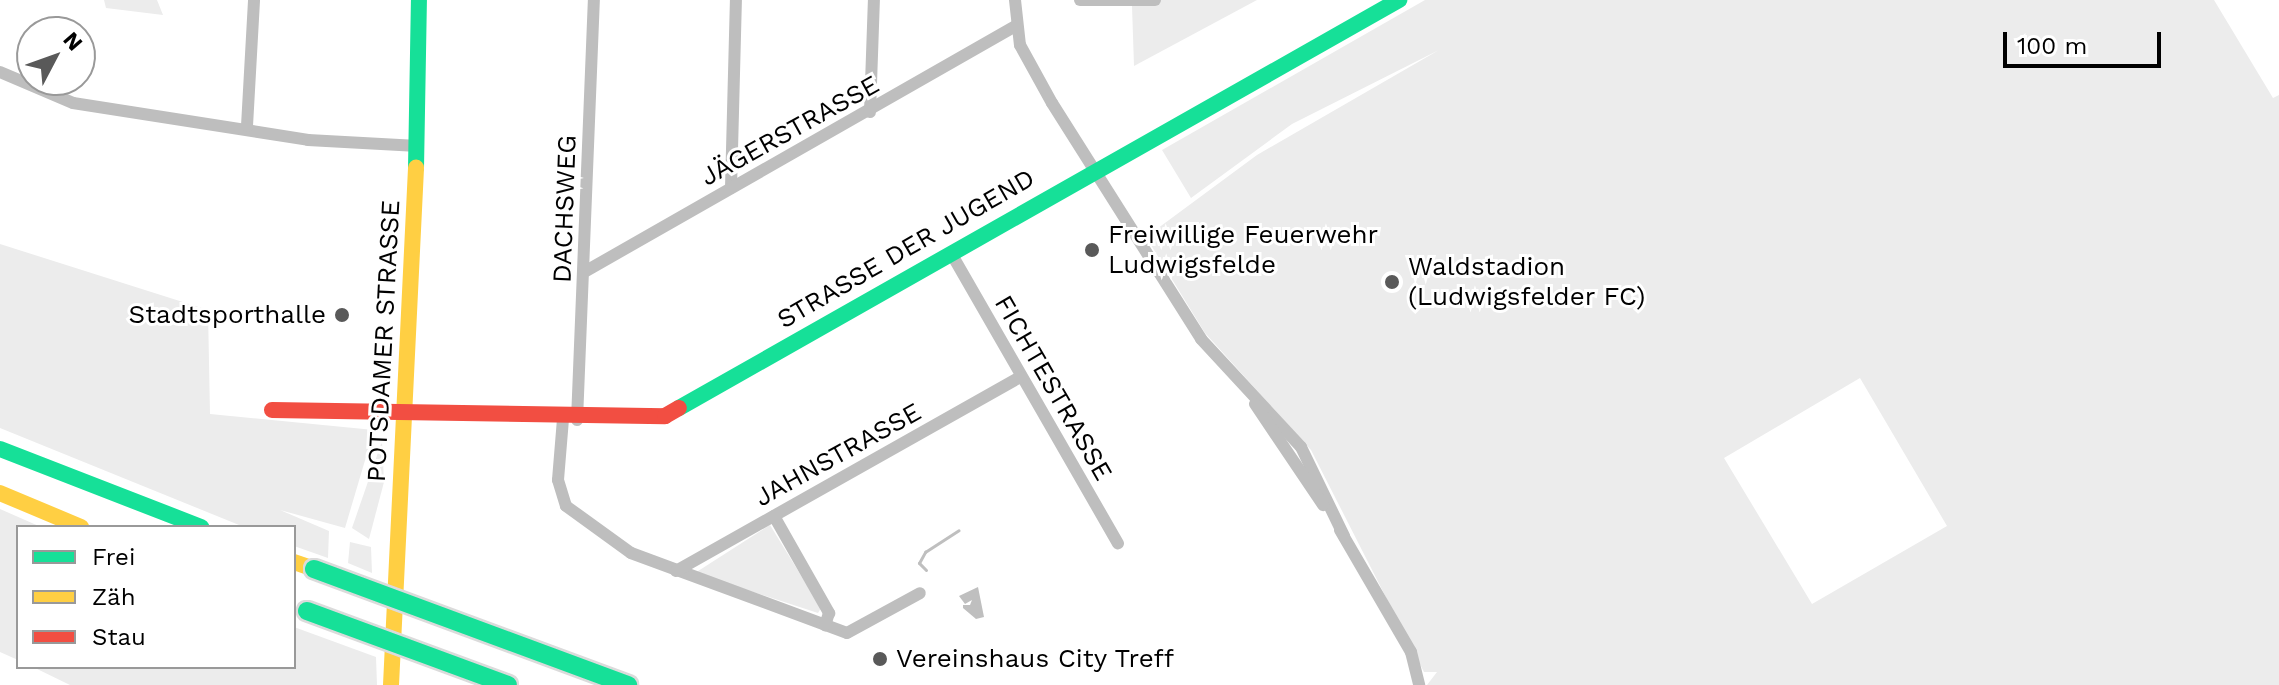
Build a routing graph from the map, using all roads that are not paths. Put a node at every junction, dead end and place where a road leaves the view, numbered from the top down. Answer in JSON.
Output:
{"nodes":[{"id":1,"x":254,"y":0,"type":"edge"},
{"id":2,"x":419,"y":0,"type":"edge"},
{"id":3,"x":594,"y":0,"type":"edge"},
{"id":4,"x":736,"y":0,"type":"edge"},
{"id":5,"x":874,"y":0,"type":"edge"},
{"id":6,"x":1015,"y":0,"type":"edge"},
{"id":7,"x":1080,"y":0,"type":"edge"},
{"id":8,"x":1155,"y":0,"type":"edge"},
{"id":9,"x":1399,"y":0,"type":"edge"},
{"id":10,"x":1015,"y":26,"type":"junction"},
{"id":11,"x":0,"y":72,"type":"edge"},
{"id":12,"x":870,"y":112,"type":"junction"},
{"id":13,"x":247,"y":126,"type":"junction"},
{"id":14,"x":418,"y":146,"type":"junction"},
{"id":15,"x":1098,"y":171,"type":"junction"},
{"id":16,"x":731,"y":188,"type":"junction"},
{"id":17,"x":951,"y":253,"type":"junction"},
{"id":18,"x":586,"y":271,"type":"junction"},
{"id":19,"x":1020,"y":377,"type":"junction"},
{"id":20,"x":272,"y":410,"type":"dead end"},
{"id":21,"x":406,"y":415,"type":"junction"},
{"id":22,"x":570,"y":420,"type":"junction"},
{"id":23,"x":0,"y":449,"type":"edge"},
{"id":24,"x":0,"y":493,"type":"edge"},
{"id":25,"x":774,"y":516,"type":"junction"},
{"id":26,"x":76,"y":525,"type":"edge"},
{"id":27,"x":196,"y":525,"type":"edge"},
{"id":28,"x":1118,"y":543,"type":"dead end"},
{"id":29,"x":296,"y":563,"type":"edge"},
{"id":30,"x":676,"y":571,"type":"junction"},
{"id":31,"x":920,"y":593,"type":"dead end"},
{"id":32,"x":300,"y":609,"type":"edge"},
{"id":33,"x":825,"y":625,"type":"junction"},
{"id":34,"x":391,"y":685,"type":"edge"},
{"id":35,"x":508,"y":685,"type":"edge"},
{"id":36,"x":628,"y":685,"type":"edge"},
{"id":37,"x":1419,"y":685,"type":"edge"}],
"edges":[{"from":1,"to":13,"type":"street"},
{"from":2,"to":14,"type":"main road","name":"POTSDAMER STRASSE"},
{"from":3,"to":18,"type":"street","name":"DACHSWEG"},
{"from":4,"to":16,"type":"street"},
{"from":5,"to":12,"type":"street"},
{"from":6,"to":10,"type":"street"},
{"from":7,"to":8,"type":"street"},
{"from":9,"to":15,"type":"main road","name":"STRASSE DER JUGEND"},
{"from":10,"to":12,"type":"street","name":"JÄGERSTRASSE"},
{"from":10,"to":15,"type":"street"},
{"from":11,"to":13,"type":"street"},
{"from":12,"to":16,"type":"street","name":"JÄGERSTRASSE"},
{"from":13,"to":14,"type":"street"},
{"from":14,"to":21,"type":"main road","name":"POTSDAMER STRASSE"},
{"from":15,"to":17,"type":"main road","name":"STRASSE DER JUGEND"},
{"from":15,"to":37,"type":"street"},
{"from":16,"to":18,"type":"street","name":"JÄGERSTRASSE"},
{"from":17,"to":19,"type":"street","name":"FICHTESTRASSE"},
{"from":17,"to":22,"type":"main road","name":"STRASSE DER JUGEND"},
{"from":18,"to":22,"type":"street","name":"DACHSWEG"},
{"from":19,"to":25,"type":"street","name":"JAHNSTRASSE"},
{"from":19,"to":28,"type":"street","name":"FICHTESTRASSE"},
{"from":20,"to":21,"type":"main road","name":"STRASSE DER JUGEND"},
{"from":21,"to":22,"type":"main road","name":"STRASSE DER JUGEND"},
{"from":21,"to":34,"type":"main road","name":"POTSDAMER STRASSE"},
{"from":22,"to":30,"type":"street","name":"DACHSWEG"},
{"from":23,"to":27,"type":"main road"},
{"from":24,"to":26,"type":"main road"},
{"from":25,"to":30,"type":"street","name":"JAHNSTRASSE"},
{"from":25,"to":33,"type":"street"},
{"from":29,"to":36,"type":"main road","bridge":true},
{"from":30,"to":33,"type":"street","name":"DACHSWEG"},
{"from":31,"to":33,"type":"street","name":"DACHSWEG"},
{"from":32,"to":35,"type":"main road","bridge":true}]}
